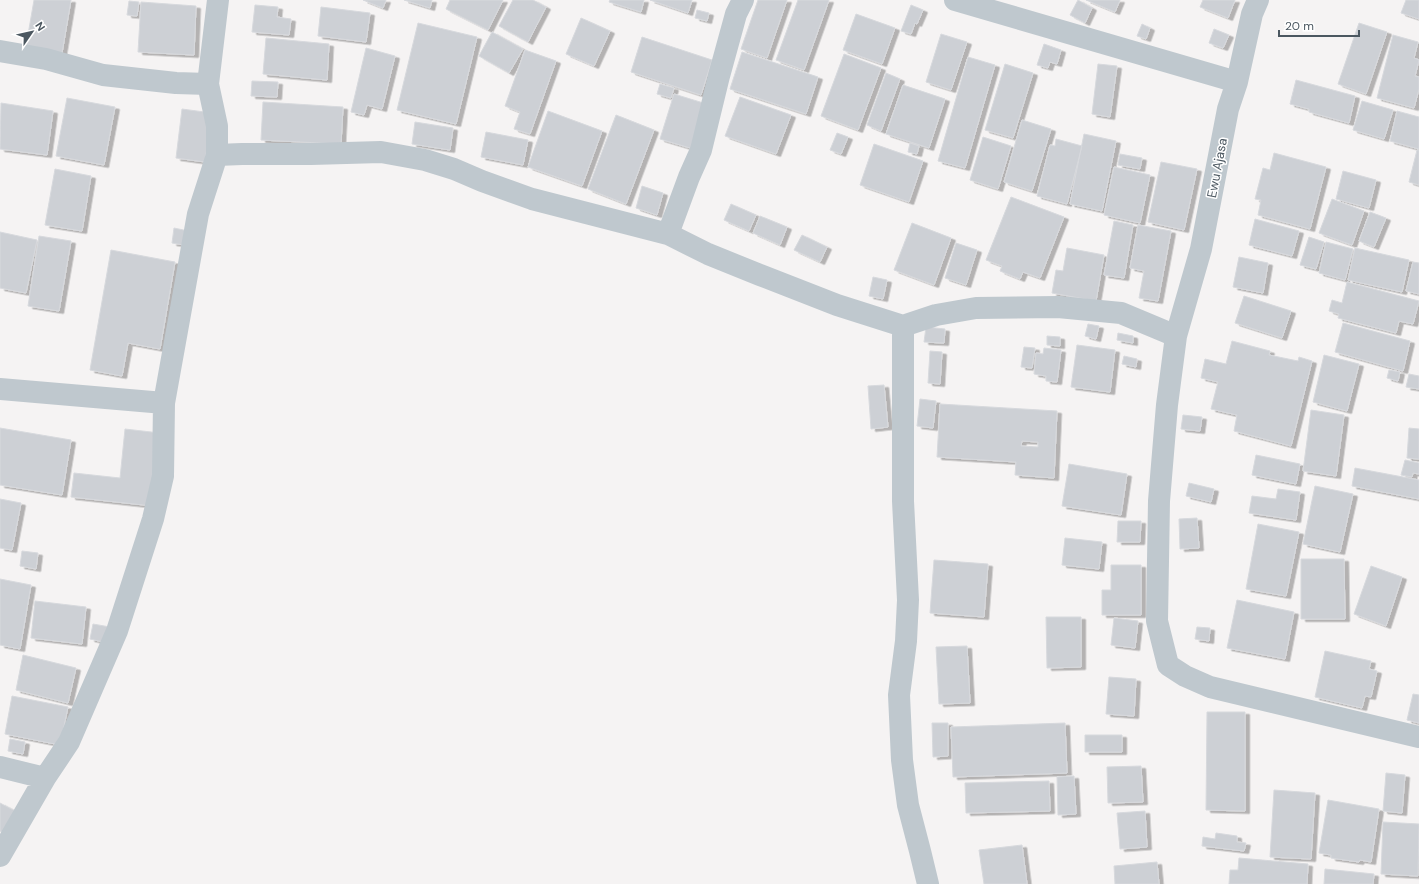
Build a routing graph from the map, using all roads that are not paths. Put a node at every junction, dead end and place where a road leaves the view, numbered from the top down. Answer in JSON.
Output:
{"nodes":[{"id":1,"x":218,"y":0,"type":"edge"},
{"id":2,"x":743,"y":0,"type":"edge"},
{"id":3,"x":955,"y":0,"type":"edge"},
{"id":4,"x":1258,"y":0,"type":"edge"},
{"id":5,"x":0,"y":51,"type":"edge"},
{"id":6,"x":1237,"y":82,"type":"junction"},
{"id":7,"x":208,"y":84,"type":"junction"},
{"id":8,"x":217,"y":155,"type":"junction"},
{"id":9,"x":668,"y":234,"type":"junction"},
{"id":10,"x":903,"y":326,"type":"junction"},
{"id":11,"x":1176,"y":336,"type":"junction"},
{"id":12,"x":0,"y":389,"type":"edge"},
{"id":13,"x":164,"y":403,"type":"junction"},
{"id":14,"x":1419,"y":737,"type":"edge"},
{"id":15,"x":0,"y":767,"type":"edge"},
{"id":16,"x":45,"y":778,"type":"junction"},
{"id":17,"x":0,"y":856,"type":"edge"},
{"id":18,"x":928,"y":884,"type":"edge"}],
"edges":[{"from":1,"to":7,"type":"street"},
{"from":2,"to":9,"type":"street"},
{"from":3,"to":6,"type":"street"},
{"from":4,"to":6,"type":"street","name":"Ewu Ajasa"},
{"from":5,"to":7,"type":"street"},
{"from":6,"to":11,"type":"street","name":"Ewu Ajasa"},
{"from":7,"to":8,"type":"street"},
{"from":8,"to":9,"type":"street"},
{"from":8,"to":13,"type":"street"},
{"from":9,"to":10,"type":"street"},
{"from":10,"to":11,"type":"street"},
{"from":10,"to":18,"type":"street"},
{"from":11,"to":14,"type":"street","name":"Ewu Ajasa"},
{"from":12,"to":13,"type":"street"},
{"from":13,"to":16,"type":"street"},
{"from":15,"to":16,"type":"street"},
{"from":16,"to":17,"type":"street"}]}
